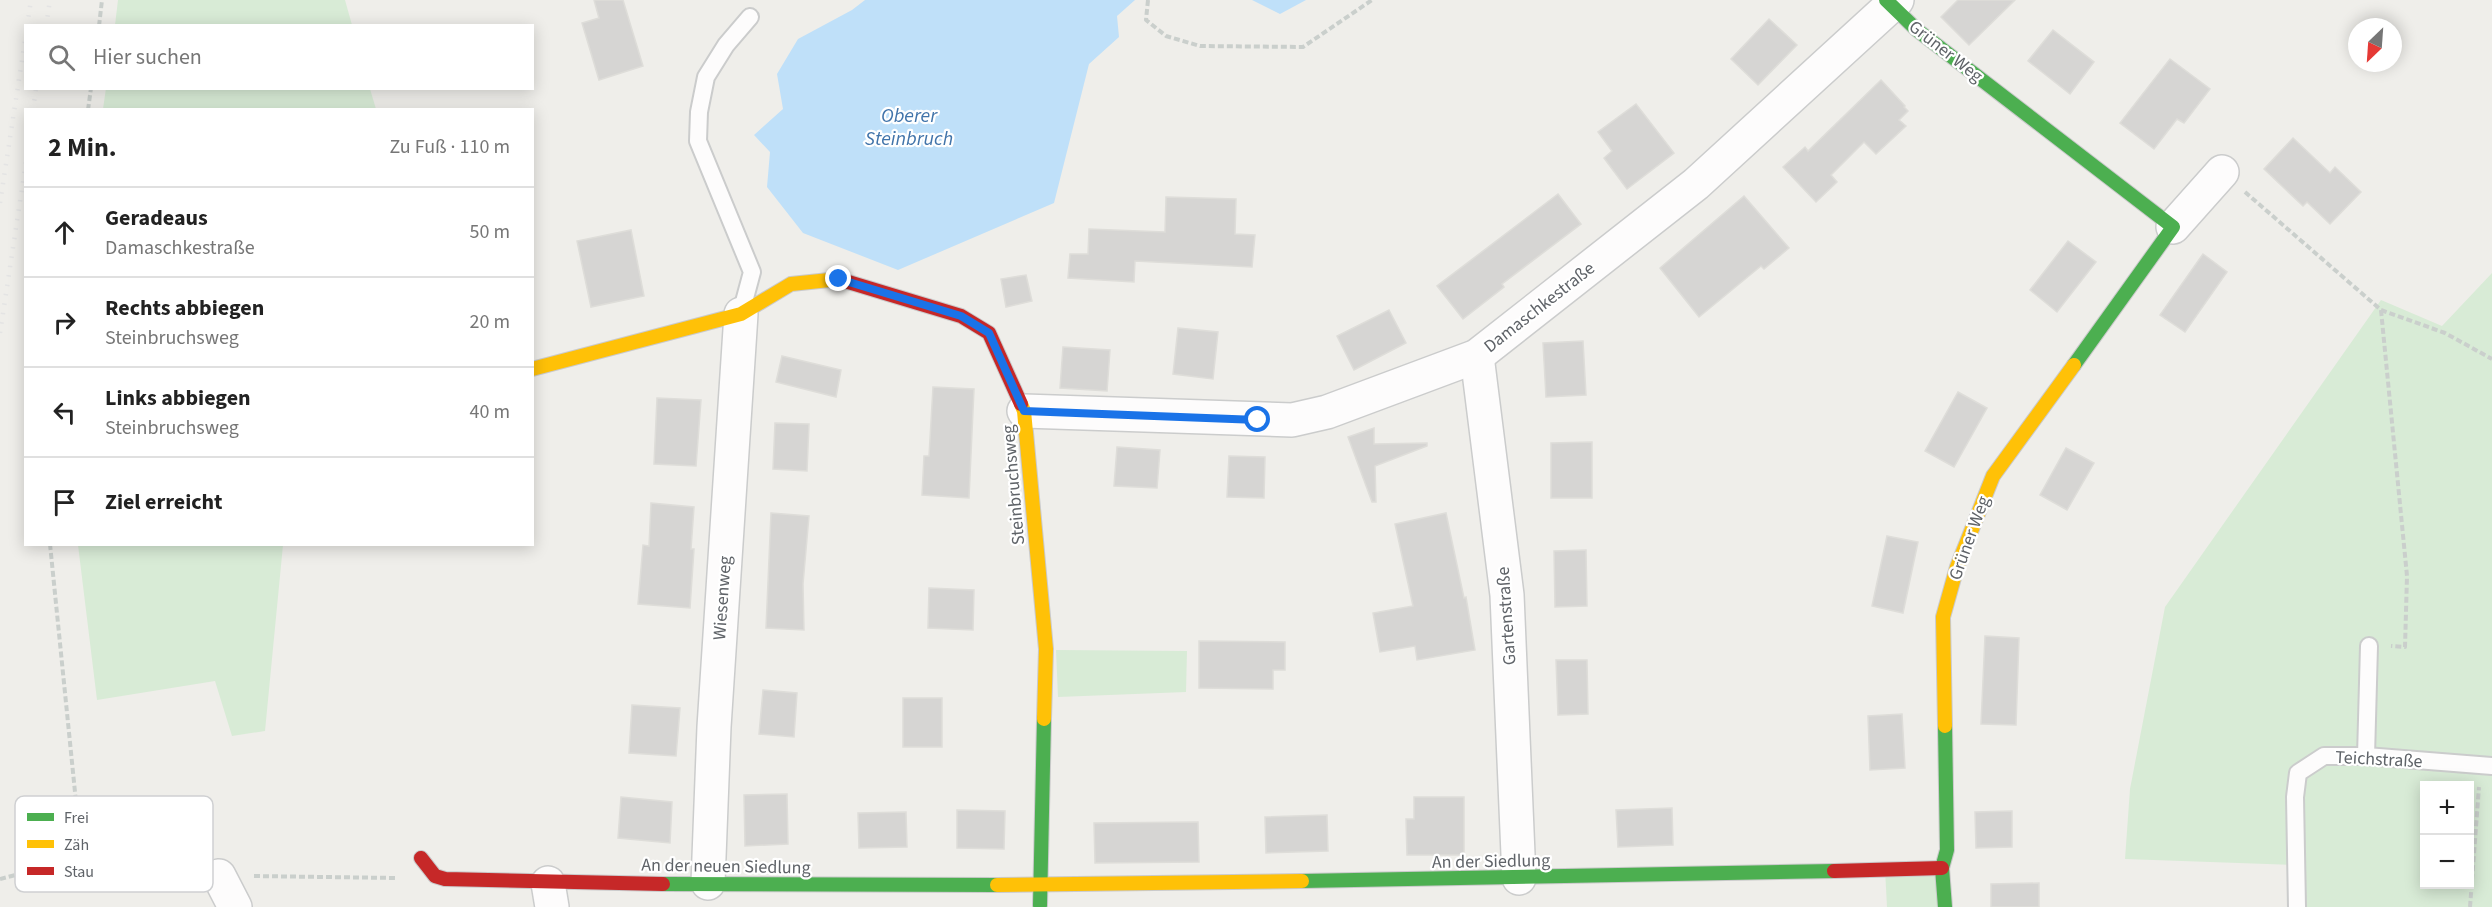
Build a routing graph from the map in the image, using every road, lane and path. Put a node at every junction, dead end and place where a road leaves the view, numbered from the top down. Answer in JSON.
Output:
{"nodes":[{"id":1,"x":102,"y":0,"type":"edge"},
{"id":2,"x":1148,"y":0,"type":"edge"},
{"id":3,"x":1372,"y":0,"type":"edge"},
{"id":4,"x":1891,"y":2,"type":"edge"},
{"id":5,"x":750,"y":17,"type":"dead end"},
{"id":6,"x":99,"y":24,"type":"edge"},
{"id":7,"x":91,"y":90,"type":"edge"},
{"id":8,"x":88,"y":108,"type":"edge"},
{"id":9,"x":2222,"y":172,"type":"joint"},
{"id":10,"x":2173,"y":227,"type":"junction"},
{"id":11,"x":2381,"y":310,"type":"junction"},
{"id":12,"x":741,"y":314,"type":"junction"},
{"id":13,"x":1477,"y":356,"type":"junction"},
{"id":14,"x":2492,"y":359,"type":"edge"},
{"id":15,"x":534,"y":368,"type":"edge"},
{"id":16,"x":1024,"y":411,"type":"junction"},
{"id":17,"x":50,"y":546,"type":"edge"},
{"id":18,"x":2369,"y":646,"type":"joint"},
{"id":19,"x":2366,"y":756,"type":"junction"},
{"id":20,"x":2486,"y":766,"type":"edge"},
{"id":21,"x":75,"y":796,"type":"edge"},
{"id":22,"x":421,"y":858,"type":"dead end"},
{"id":23,"x":1942,"y":867,"type":"junction"},
{"id":24,"x":15,"y":875,"type":"edge"},
{"id":25,"x":213,"y":876,"type":"edge"},
{"id":26,"x":219,"y":876,"type":"junction"},
{"id":27,"x":435,"y":876,"type":"junction"},
{"id":28,"x":1519,"y":878,"type":"junction"},
{"id":29,"x":0,"y":879,"type":"edge"},
{"id":30,"x":708,"y":883,"type":"junction"},
{"id":31,"x":1040,"y":885,"type":"junction"},
{"id":32,"x":550,"y":895,"type":"edge"},
{"id":33,"x":756,"y":896,"type":"edge"},
{"id":34,"x":234,"y":907,"type":"edge"},
{"id":35,"x":1040,"y":907,"type":"edge"},
{"id":36,"x":1945,"y":907,"type":"edge"},
{"id":37,"x":2297,"y":907,"type":"edge"},
{"id":38,"x":2470,"y":907,"type":"edge"}],
"edges":[{"from":1,"to":6,"type":"path"},
{"from":2,"to":3,"type":"path"},
{"from":4,"to":10,"type":"street","name":"Grüner Weg"},
{"from":4,"to":13,"type":"street","name":"Damaschkestraße"},
{"from":5,"to":12,"type":"lane"},
{"from":7,"to":8,"type":"path"},
{"from":9,"to":10,"type":"street","name":"Grüner Weg"},
{"from":9,"to":11,"type":"path"},
{"from":10,"to":23,"type":"street","name":"Grüner Weg"},
{"from":11,"to":14,"type":"path"},
{"from":11,"to":18,"type":"path"},
{"from":12,"to":15,"type":"street","name":"Steinbruchsweg"},
{"from":12,"to":16,"type":"street","name":"Steinbruchsweg"},
{"from":12,"to":30,"type":"street","name":"Wiesenweg"},
{"from":13,"to":16,"type":"street","name":"Damaschkestraße"},
{"from":13,"to":28,"type":"street","name":"Gartenstraße"},
{"from":16,"to":31,"type":"street","name":"Steinbruchsweg"},
{"from":17,"to":21,"type":"path"},
{"from":18,"to":19,"type":"lane"},
{"from":19,"to":20,"type":"lane","name":"Teichstraße"},
{"from":19,"to":37,"type":"lane","name":"Teichstraße"},
{"from":20,"to":38,"type":"path"},
{"from":22,"to":27,"type":"street"},
{"from":23,"to":28,"type":"street","name":"An der Siedlung"},
{"from":23,"to":36,"type":"street","name":"Grüner Weg"},
{"from":24,"to":29,"type":"path"},
{"from":25,"to":26,"type":"path"},
{"from":26,"to":27,"type":"path"},
{"from":26,"to":34,"type":"street"},
{"from":27,"to":32,"type":"street","name":"An der neuen Siedlung"},
{"from":28,"to":31,"type":"street","name":"An der Siedlung"},
{"from":30,"to":32,"type":"street","name":"An der neuen Siedlung"},
{"from":30,"to":33,"type":"street","name":"An der neuen Siedlung"},
{"from":31,"to":33,"type":"street","name":"An der neuen Siedlung"},
{"from":31,"to":35,"type":"street","name":"Steinbruchsweg"}]}
